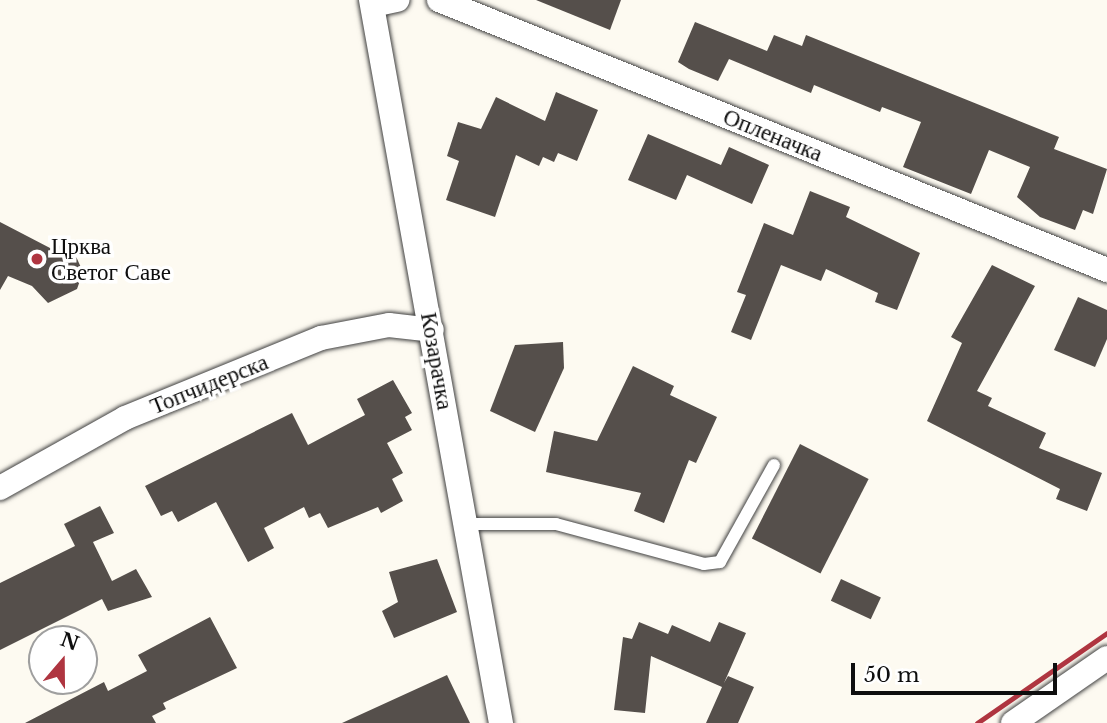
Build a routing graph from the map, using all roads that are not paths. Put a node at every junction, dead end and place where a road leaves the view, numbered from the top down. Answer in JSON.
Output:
{"nodes":[{"id":1,"x":397,"y":0,"type":"edge"},
{"id":2,"x":439,"y":0,"type":"edge"},
{"id":3,"x":372,"y":2,"type":"edge"},
{"id":4,"x":1107,"y":270,"type":"edge"},
{"id":5,"x":432,"y":330,"type":"junction"},
{"id":6,"x":774,"y":465,"type":"dead end"},
{"id":7,"x":0,"y":488,"type":"edge"},
{"id":8,"x":464,"y":524,"type":"junction"},
{"id":9,"x":1107,"y":658,"type":"edge"},
{"id":10,"x":501,"y":723,"type":"edge"},
{"id":11,"x":1013,"y":723,"type":"edge"}],
"edges":[{"from":1,"to":3,"type":"street"},
{"from":2,"to":4,"type":"street","name":"Опленачка"},
{"from":3,"to":5,"type":"street","name":"Козарачка"},
{"from":5,"to":7,"type":"street","name":"Топчидерска"},
{"from":5,"to":8,"type":"street","name":"Козарачка"},
{"from":6,"to":8,"type":"lane"},
{"from":8,"to":10,"type":"street","name":"Козарачка"},
{"from":9,"to":11,"type":"street"}]}
